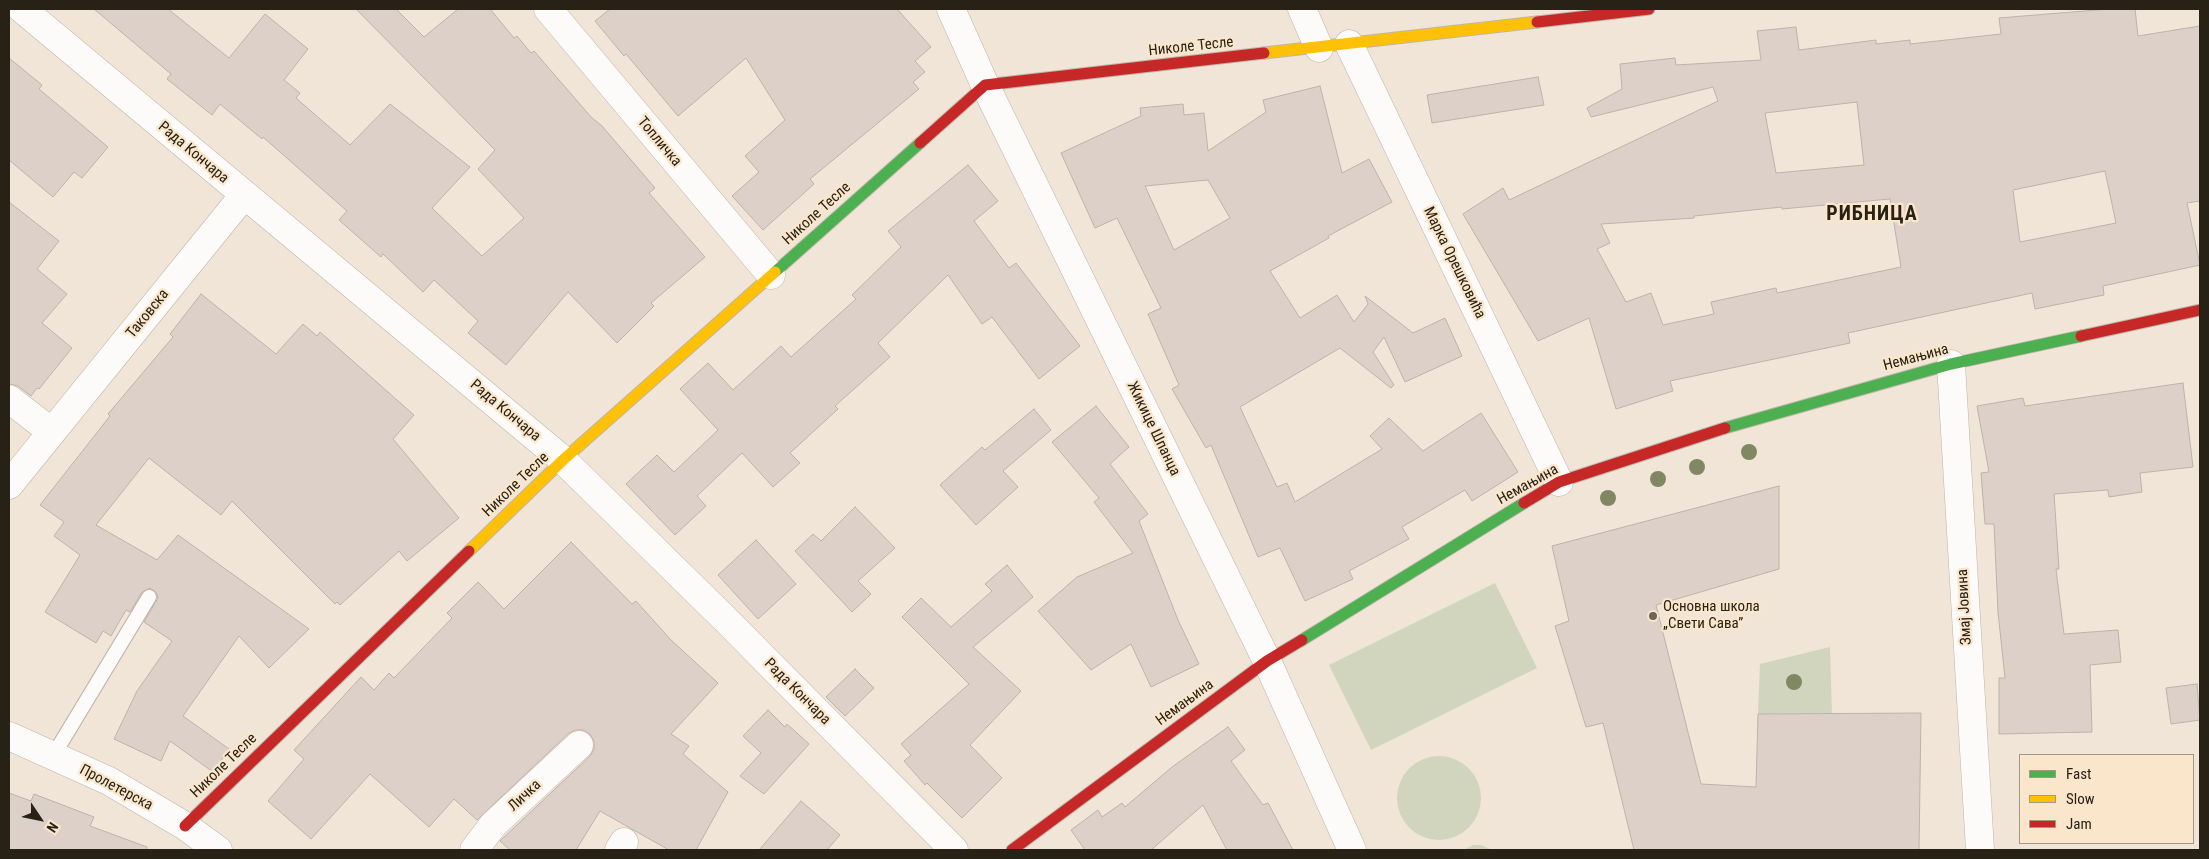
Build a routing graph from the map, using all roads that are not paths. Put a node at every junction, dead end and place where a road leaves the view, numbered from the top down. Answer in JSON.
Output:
{"nodes":[{"id":1,"x":22,"y":9,"type":"edge"},
{"id":2,"x":548,"y":9,"type":"edge"},
{"id":3,"x":951,"y":9,"type":"edge"},
{"id":4,"x":1302,"y":9,"type":"edge"},
{"id":5,"x":1649,"y":9,"type":"edge"},
{"id":6,"x":1349,"y":44,"type":"junction"},
{"id":7,"x":1319,"y":48,"type":"junction"},
{"id":8,"x":985,"y":85,"type":"junction"},
{"id":9,"x":244,"y":195,"type":"junction"},
{"id":10,"x":771,"y":275,"type":"junction"},
{"id":11,"x":2200,"y":310,"type":"edge"},
{"id":12,"x":1951,"y":364,"type":"junction"},
{"id":13,"x":9,"y":399,"type":"edge"},
{"id":14,"x":52,"y":432,"type":"junction"},
{"id":15,"x":564,"y":460,"type":"junction"},
{"id":16,"x":1559,"y":482,"type":"junction"},
{"id":17,"x":9,"y":485,"type":"edge"},
{"id":18,"x":149,"y":596,"type":"dead end"},
{"id":19,"x":1267,"y":661,"type":"junction"},
{"id":20,"x":9,"y":736,"type":"edge"},
{"id":21,"x":579,"y":745,"type":"dead end"},
{"id":22,"x":53,"y":756,"type":"junction"},
{"id":23,"x":185,"y":826,"type":"junction"},
{"id":24,"x":218,"y":850,"type":"edge"},
{"id":25,"x":474,"y":850,"type":"edge"},
{"id":26,"x":954,"y":850,"type":"edge"},
{"id":27,"x":1012,"y":850,"type":"edge"},
{"id":28,"x":1352,"y":850,"type":"edge"},
{"id":29,"x":1980,"y":850,"type":"edge"}],
"edges":[{"from":1,"to":9,"type":"street","name":"Рада Кончара"},
{"from":2,"to":10,"type":"street","name":"Топличка"},
{"from":3,"to":8,"type":"street","name":"Жикице Шпанца"},
{"from":4,"to":7,"type":"street"},
{"from":5,"to":6,"type":"street","name":"Николе Тесле"},
{"from":6,"to":7,"type":"street","name":"Николе Тесле"},
{"from":6,"to":16,"type":"street","name":"Марка Орешковића"},
{"from":7,"to":8,"type":"street","name":"Николе Тесле"},
{"from":8,"to":10,"type":"street","name":"Николе Тесле"},
{"from":8,"to":19,"type":"street","name":"Жикице Шпанца"},
{"from":9,"to":14,"type":"street","name":"Таковска"},
{"from":9,"to":15,"type":"street","name":"Рада Кончара"},
{"from":10,"to":15,"type":"street","name":"Николе Тесле"},
{"from":11,"to":12,"type":"street","name":"Немањина"},
{"from":12,"to":16,"type":"street","name":"Немањина"},
{"from":12,"to":29,"type":"street","name":"Змај Јовина"},
{"from":13,"to":14,"type":"street"},
{"from":14,"to":17,"type":"street","name":"Таковска"},
{"from":15,"to":23,"type":"street","name":"Николе Тесле"},
{"from":15,"to":26,"type":"street","name":"Рада Кончара"},
{"from":16,"to":19,"type":"street","name":"Немањина"},
{"from":18,"to":22,"type":"lane"},
{"from":19,"to":27,"type":"street","name":"Немањина"},
{"from":19,"to":28,"type":"street","name":"Жикице Шпанца"},
{"from":20,"to":22,"type":"street","name":"Пролетерска"},
{"from":21,"to":25,"type":"street","name":"Личка"},
{"from":22,"to":23,"type":"street","name":"Пролетерска"},
{"from":23,"to":24,"type":"street","name":"Пролетерска"}]}
